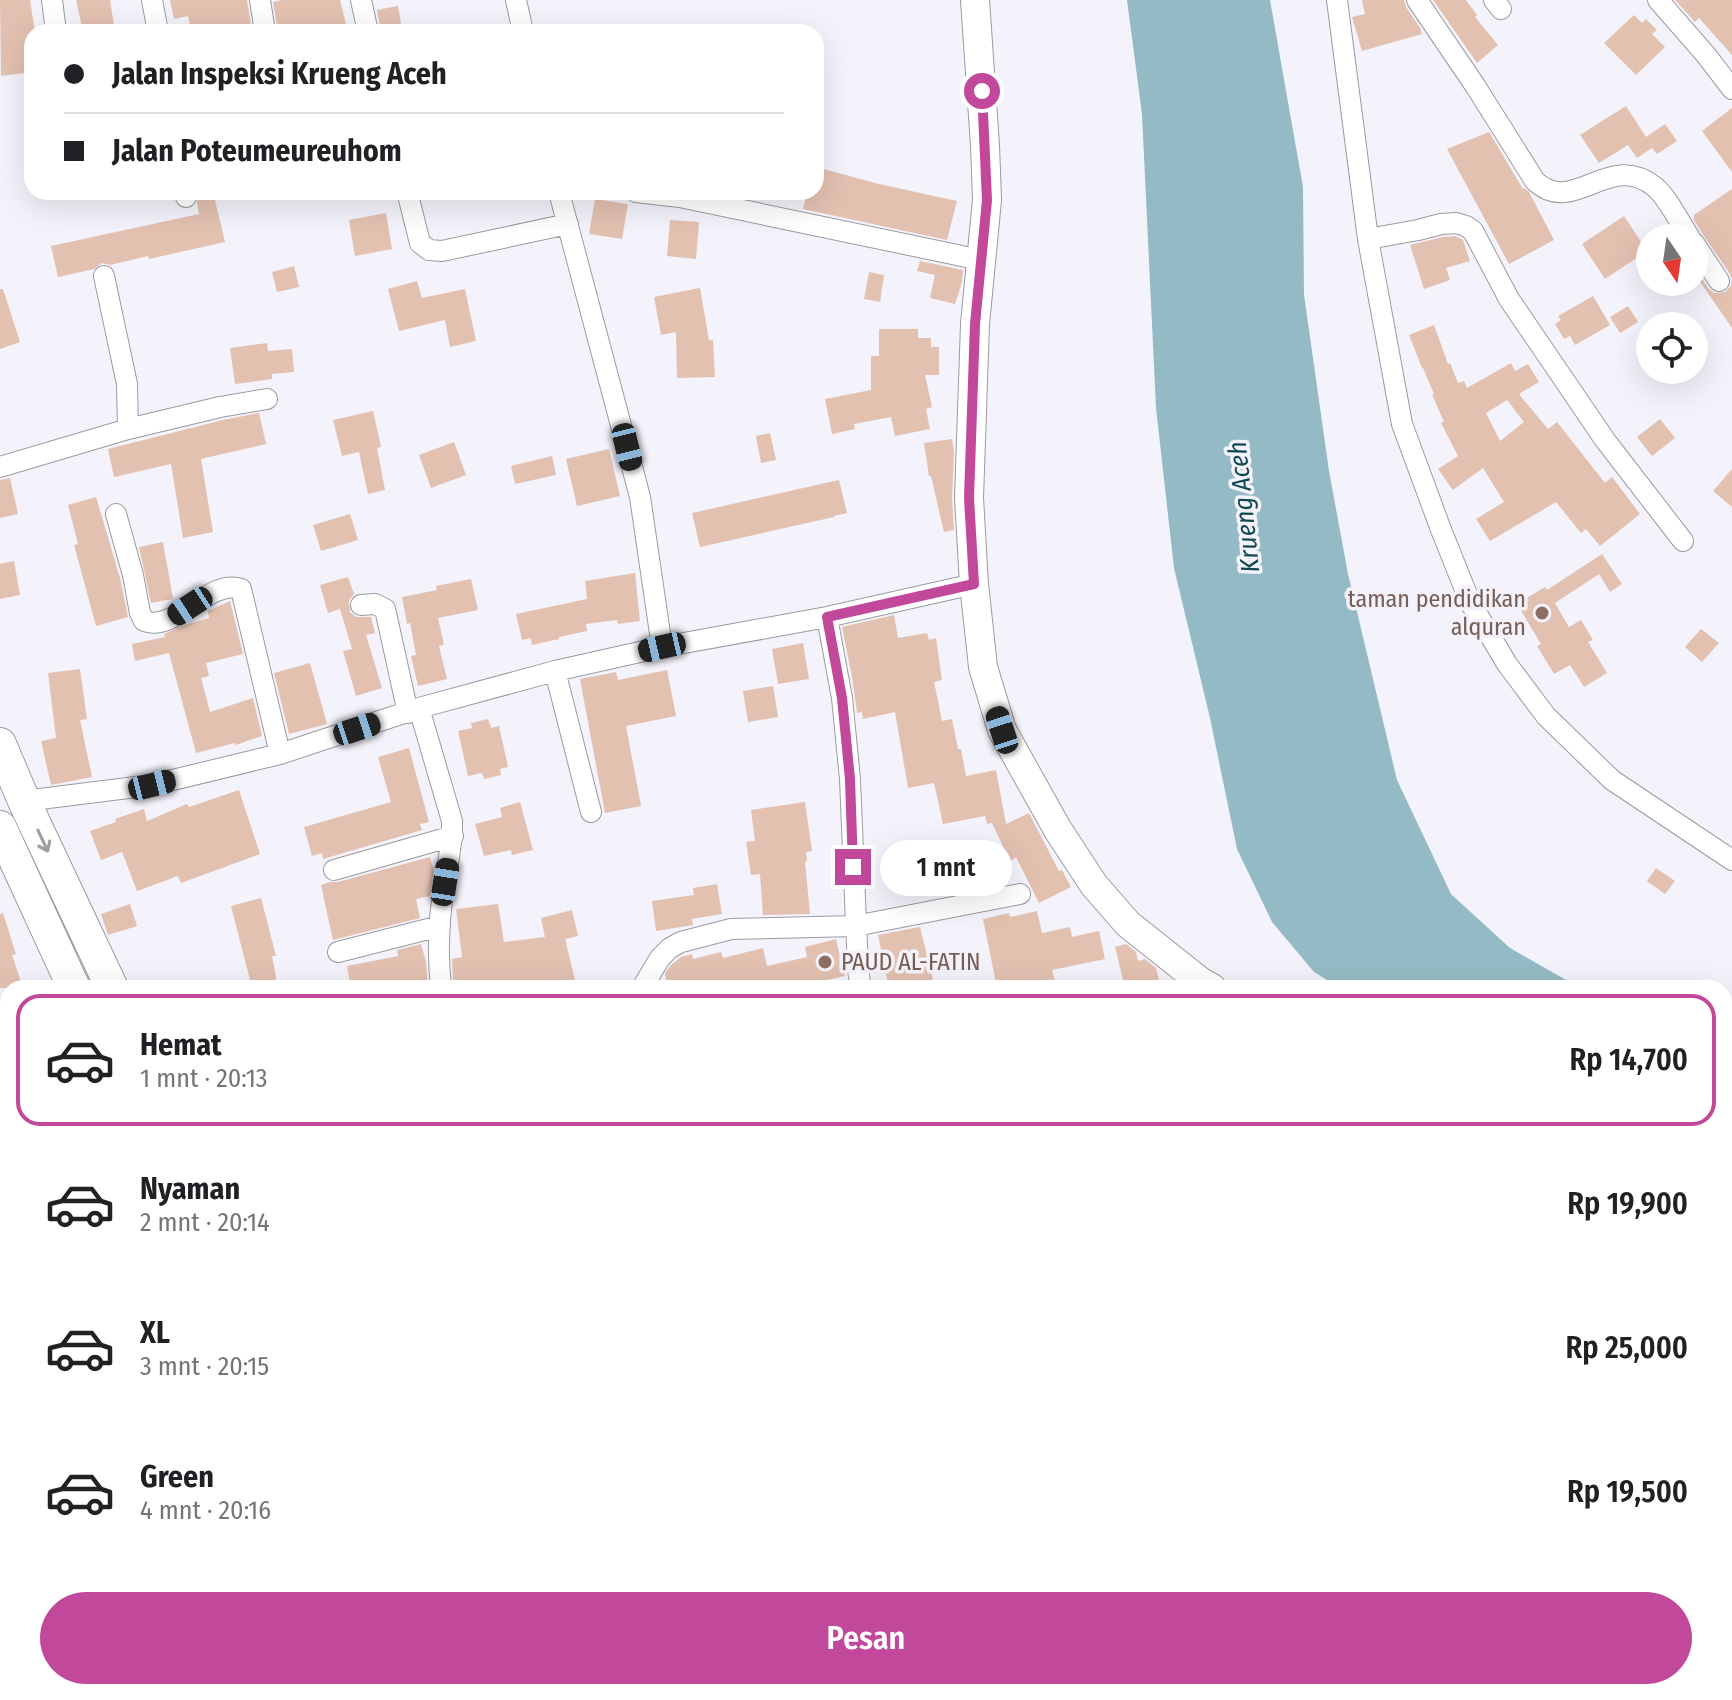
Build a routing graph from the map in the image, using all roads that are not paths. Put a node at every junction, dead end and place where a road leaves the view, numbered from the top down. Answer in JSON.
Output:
{"nodes":[{"id":1,"x":52,"y":0,"type":"edge"},
{"id":2,"x":152,"y":0,"type":"edge"},
{"id":3,"x":260,"y":0,"type":"edge"},
{"id":4,"x":361,"y":0,"type":"edge"},
{"id":5,"x":516,"y":0,"type":"edge"},
{"id":6,"x":975,"y":0,"type":"edge"},
{"id":7,"x":1337,"y":0,"type":"edge"},
{"id":8,"x":1417,"y":0,"type":"edge"},
{"id":9,"x":1658,"y":0,"type":"edge"},
{"id":10,"x":55,"y":24,"type":"edge"},
{"id":11,"x":156,"y":24,"type":"edge"},
{"id":12,"x":264,"y":24,"type":"edge"},
{"id":13,"x":366,"y":24,"type":"edge"},
{"id":14,"x":521,"y":24,"type":"edge"},
{"id":15,"x":1732,"y":89,"type":"edge"},
{"id":16,"x":409,"y":200,"type":"edge"},
{"id":17,"x":561,"y":200,"type":"edge"},
{"id":18,"x":694,"y":200,"type":"edge"},
{"id":19,"x":568,"y":224,"type":"junction"},
{"id":20,"x":1681,"y":224,"type":"edge"},
{"id":21,"x":1368,"y":239,"type":"junction"},
{"id":22,"x":981,"y":260,"type":"junction"},
{"id":23,"x":1708,"y":264,"type":"edge"},
{"id":24,"x":104,"y":276,"type":"dead end"},
{"id":25,"x":1719,"y":281,"type":"dead end"},
{"id":26,"x":267,"y":399,"type":"dead end"},
{"id":27,"x":128,"y":429,"type":"junction"},
{"id":28,"x":0,"y":467,"type":"edge"},
{"id":29,"x":116,"y":514,"type":"dead end"},
{"id":30,"x":1683,"y":541,"type":"dead end"},
{"id":31,"x":974,"y":584,"type":"junction"},
{"id":32,"x":361,"y":605,"type":"dead end"},
{"id":33,"x":827,"y":617,"type":"junction"},
{"id":34,"x":662,"y":647,"type":"junction"},
{"id":35,"x":555,"y":671,"type":"junction"},
{"id":36,"x":414,"y":710,"type":"junction"},
{"id":37,"x":0,"y":744,"type":"edge"},
{"id":38,"x":280,"y":754,"type":"junction"},
{"id":39,"x":24,"y":801,"type":"junction"},
{"id":40,"x":591,"y":812,"type":"dead end"},
{"id":41,"x":0,"y":827,"type":"edge"},
{"id":42,"x":453,"y":836,"type":"junction"},
{"id":43,"x":1732,"y":860,"type":"edge"},
{"id":44,"x":334,"y":870,"type":"dead end"},
{"id":45,"x":1020,"y":894,"type":"dead end"},
{"id":46,"x":440,"y":926,"type":"junction"},
{"id":47,"x":855,"y":926,"type":"junction"},
{"id":48,"x":338,"y":952,"type":"dead end"},
{"id":49,"x":70,"y":980,"type":"edge"},
{"id":50,"x":108,"y":980,"type":"edge"},
{"id":51,"x":440,"y":980,"type":"edge"},
{"id":52,"x":647,"y":980,"type":"edge"},
{"id":53,"x":860,"y":980,"type":"edge"},
{"id":54,"x":1202,"y":980,"type":"edge"}],
"edges":[{"from":1,"to":10,"type":"street"},
{"from":2,"to":11,"type":"street"},
{"from":3,"to":12,"type":"street"},
{"from":4,"to":13,"type":"street"},
{"from":5,"to":14,"type":"street"},
{"from":6,"to":22,"type":"street"},
{"from":7,"to":21,"type":"street"},
{"from":8,"to":20,"type":"street"},
{"from":9,"to":15,"type":"street"},
{"from":16,"to":19,"type":"street"},
{"from":17,"to":19,"type":"street"},
{"from":18,"to":22,"type":"street"},
{"from":19,"to":34,"type":"street"},
{"from":21,"to":30,"type":"street"},
{"from":21,"to":43,"type":"street"},
{"from":22,"to":31,"type":"street"},
{"from":23,"to":25,"type":"street"},
{"from":24,"to":27,"type":"street"},
{"from":26,"to":27,"type":"street"},
{"from":27,"to":28,"type":"street"},
{"from":29,"to":38,"type":"street"},
{"from":31,"to":33,"type":"street"},
{"from":31,"to":54,"type":"street"},
{"from":32,"to":36,"type":"street"},
{"from":33,"to":34,"type":"street"},
{"from":33,"to":47,"type":"street"},
{"from":34,"to":35,"type":"street"},
{"from":35,"to":36,"type":"street"},
{"from":35,"to":40,"type":"street"},
{"from":36,"to":38,"type":"street"},
{"from":36,"to":42,"type":"street"},
{"from":37,"to":39,"type":"main road"},
{"from":38,"to":39,"type":"street"},
{"from":39,"to":50,"type":"main road","one_way":true},
{"from":41,"to":49,"type":"main road"},
{"from":42,"to":44,"type":"street"},
{"from":42,"to":46,"type":"street"},
{"from":45,"to":47,"type":"street"},
{"from":46,"to":48,"type":"street"},
{"from":46,"to":51,"type":"street"},
{"from":47,"to":52,"type":"street"},
{"from":47,"to":53,"type":"street"}]}
